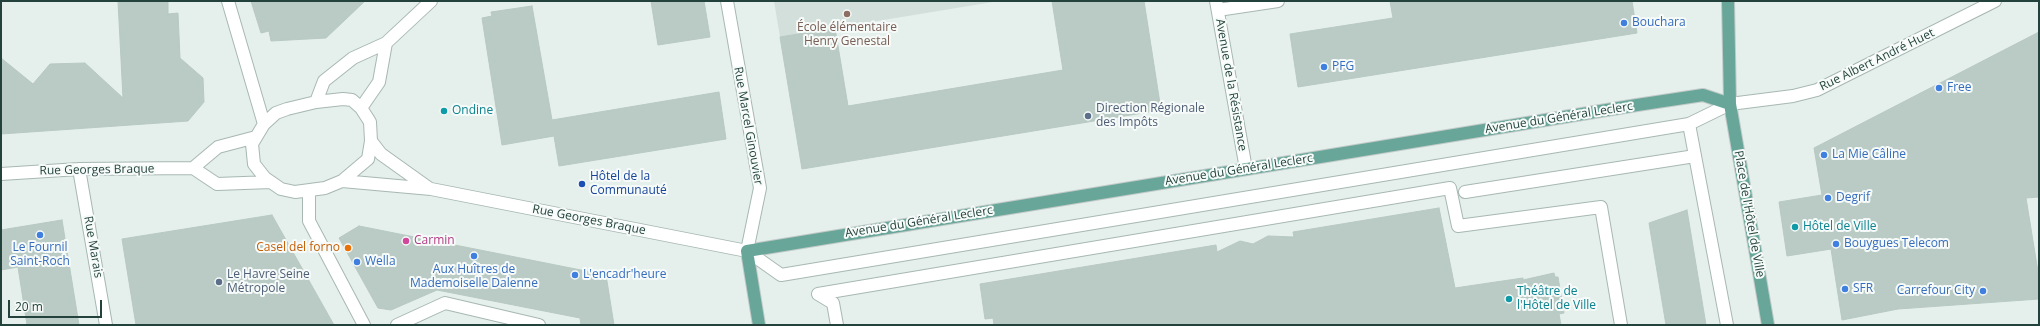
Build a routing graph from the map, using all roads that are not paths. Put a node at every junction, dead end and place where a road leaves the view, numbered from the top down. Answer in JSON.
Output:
{"nodes":[{"id":1,"x":228,"y":1,"type":"edge"},
{"id":2,"x":431,"y":1,"type":"edge"},
{"id":3,"x":727,"y":1,"type":"edge"},
{"id":4,"x":1278,"y":1,"type":"edge"},
{"id":5,"x":1728,"y":1,"type":"edge"},
{"id":6,"x":1995,"y":1,"type":"edge"},
{"id":7,"x":1217,"y":6,"type":"edge"},
{"id":8,"x":386,"y":43,"type":"junction"},
{"id":9,"x":316,"y":102,"type":"junction"},
{"id":10,"x":1730,"y":104,"type":"junction"},
{"id":11,"x":361,"y":108,"type":"junction"},
{"id":12,"x":264,"y":124,"type":"junction"},
{"id":13,"x":1689,"y":124,"type":"junction"},
{"id":14,"x":256,"y":136,"type":"junction"},
{"id":15,"x":371,"y":141,"type":"junction"},
{"id":16,"x":1695,"y":156,"type":"junction"},
{"id":17,"x":193,"y":168,"type":"junction"},
{"id":18,"x":79,"y":169,"type":"junction"},
{"id":19,"x":1246,"y":169,"type":"junction"},
{"id":20,"x":1,"y":174,"type":"edge"},
{"id":21,"x":342,"y":180,"type":"junction"},
{"id":22,"x":271,"y":182,"type":"junction"},
{"id":23,"x":431,"y":189,"type":"junction"},
{"id":24,"x":309,"y":191,"type":"junction"},
{"id":25,"x":1465,"y":192,"type":"dead end"},
{"id":26,"x":747,"y":251,"type":"junction"},
{"id":27,"x":106,"y":325,"type":"edge"},
{"id":28,"x":364,"y":325,"type":"edge"},
{"id":29,"x":397,"y":325,"type":"edge"},
{"id":30,"x":538,"y":325,"type":"edge"},
{"id":31,"x":759,"y":325,"type":"edge"},
{"id":32,"x":837,"y":325,"type":"edge"},
{"id":33,"x":1621,"y":325,"type":"edge"},
{"id":34,"x":1727,"y":325,"type":"edge"},
{"id":35,"x":1768,"y":325,"type":"edge"}],
"edges":[{"from":1,"to":12,"type":"street"},
{"from":2,"to":8,"type":"street"},
{"from":3,"to":26,"type":"street","name":"Rue Marcel Ginouvier"},
{"from":4,"to":7,"type":"street"},
{"from":5,"to":10,"type":"main road","name":"Place de l'Hôtel de Ville"},
{"from":6,"to":10,"type":"street","name":"Rue Albert André Huet"},
{"from":7,"to":19,"type":"street","name":"Avenue de la Résistance"},
{"from":8,"to":9,"type":"street"},
{"from":8,"to":11,"type":"street"},
{"from":9,"to":11,"type":"street"},
{"from":9,"to":12,"type":"street"},
{"from":10,"to":13,"type":"street","name":"Rue Albert André Huet"},
{"from":10,"to":19,"type":"main road","name":"Avenue du Général Leclerc"},
{"from":10,"to":35,"type":"main road","name":"Place de l'Hôtel de Ville"},
{"from":11,"to":15,"type":"street"},
{"from":12,"to":14,"type":"street"},
{"from":13,"to":16,"type":"street"},
{"from":13,"to":26,"type":"street","name":"Rue Albert André Huet"},
{"from":14,"to":17,"type":"street"},
{"from":14,"to":22,"type":"street"},
{"from":15,"to":21,"type":"street"},
{"from":15,"to":23,"type":"street","name":"Rue Georges Braque"},
{"from":16,"to":25,"type":"street"},
{"from":16,"to":34,"type":"street"},
{"from":17,"to":18,"type":"street","name":"Rue Georges Braque"},
{"from":17,"to":22,"type":"street"},
{"from":18,"to":20,"type":"street","name":"Rue Georges Braque"},
{"from":18,"to":27,"type":"street","name":"Rue Marais"},
{"from":19,"to":26,"type":"main road","name":"Avenue du Général Leclerc"},
{"from":21,"to":23,"type":"street","name":"Rue Georges Braque"},
{"from":21,"to":24,"type":"street"},
{"from":22,"to":24,"type":"street"},
{"from":23,"to":26,"type":"street","name":"Rue Georges Braque"},
{"from":24,"to":28,"type":"street"},
{"from":26,"to":31,"type":"main road"},
{"from":29,"to":30,"type":"street"},
{"from":32,"to":33,"type":"street"}]}
